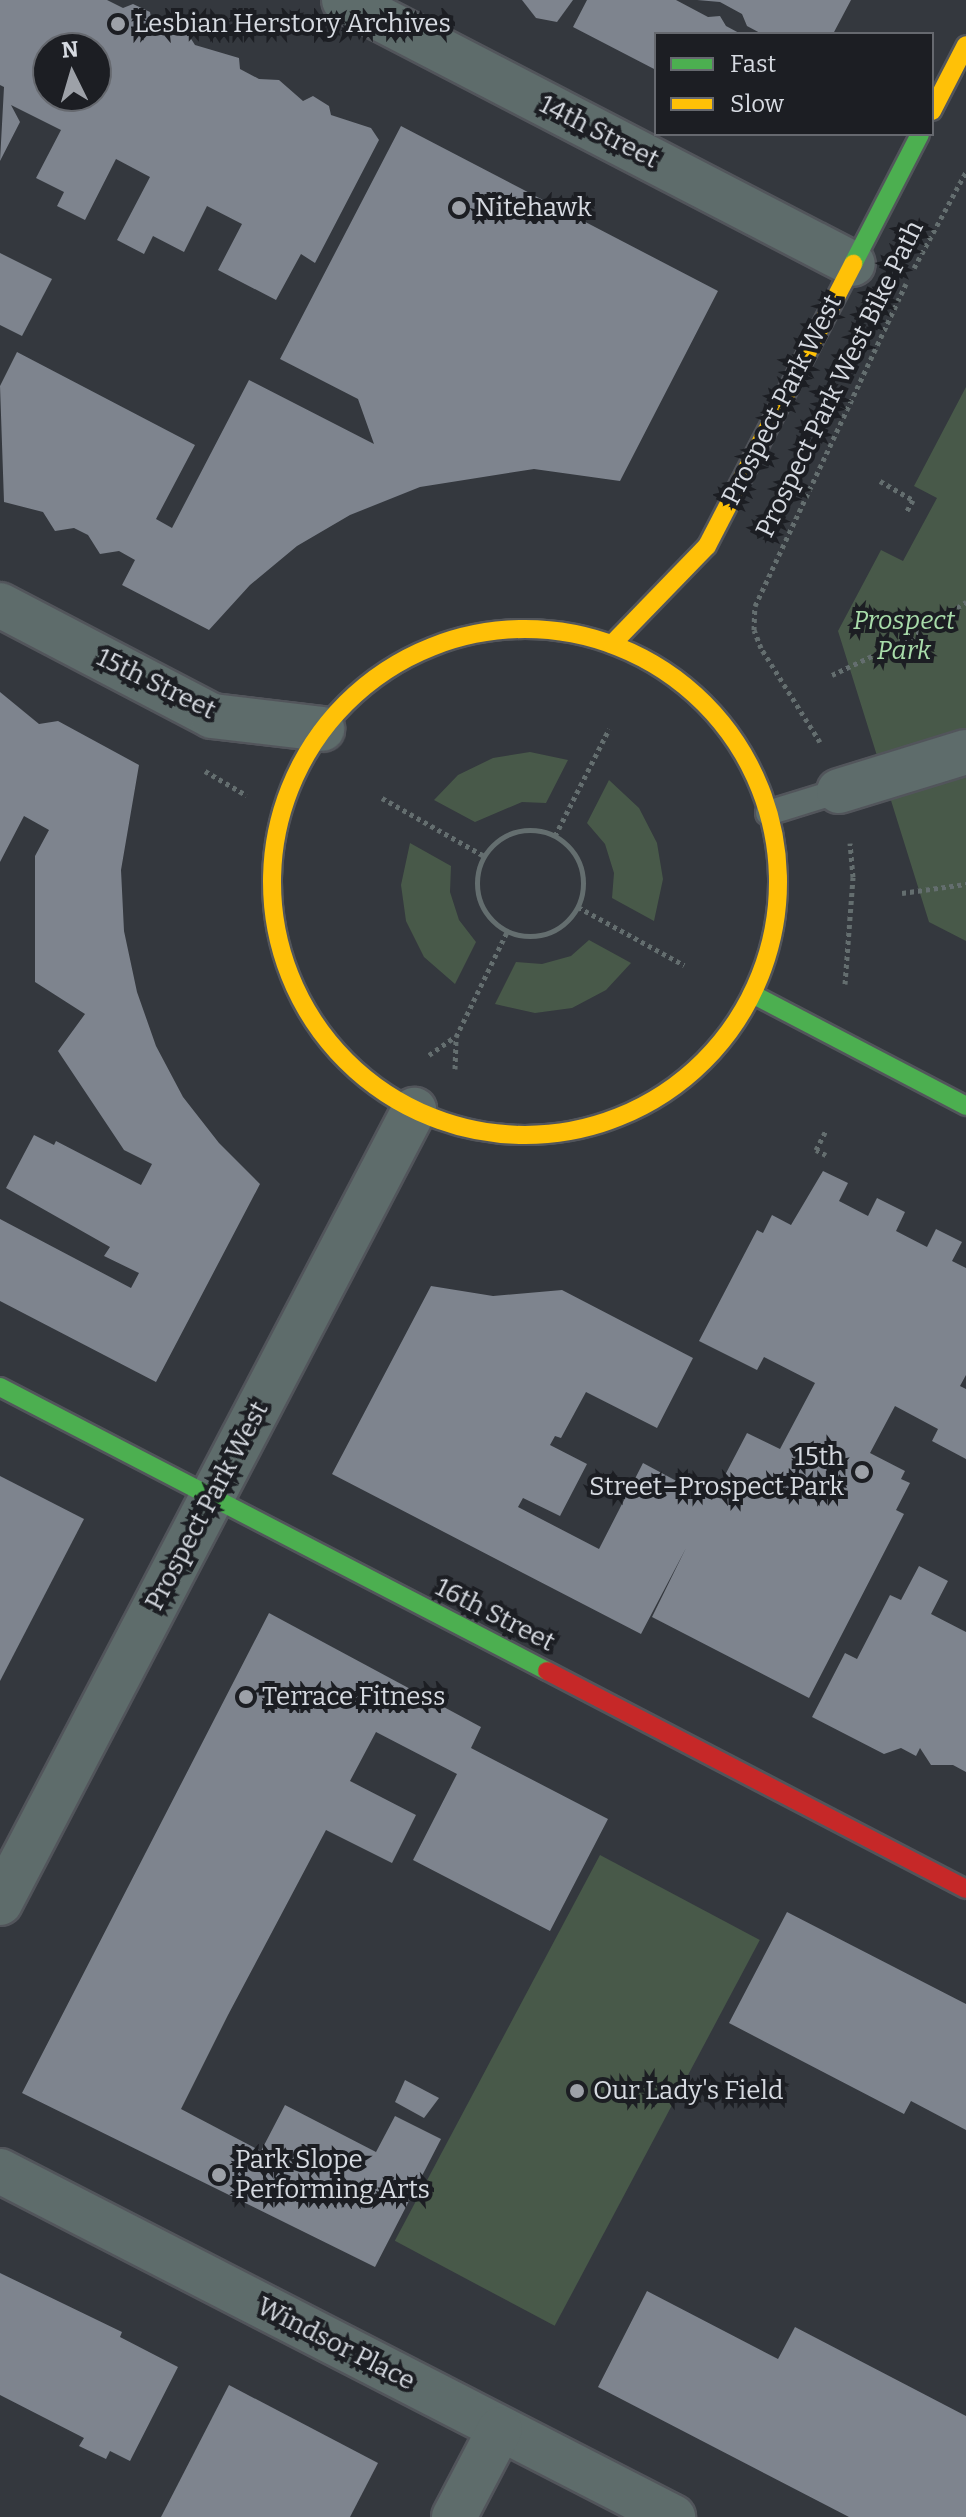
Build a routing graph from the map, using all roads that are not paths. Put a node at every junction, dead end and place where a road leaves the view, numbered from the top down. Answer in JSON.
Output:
{"nodes":[{"id":1,"x":344,"y":0,"type":"edge"},
{"id":2,"x":966,"y":45,"type":"edge"},
{"id":3,"x":934,"y":107,"type":"edge"},
{"id":4,"x":919,"y":136,"type":"edge"},
{"id":5,"x":853,"y":264,"type":"junction"},
{"id":6,"x":0,"y":605,"type":"edge"},
{"id":7,"x":612,"y":644,"type":"junction"},
{"id":8,"x":322,"y":729,"type":"junction"},
{"id":9,"x":966,"y":752,"type":"edge"},
{"id":10,"x":839,"y":791,"type":"joint"},
{"id":11,"x":768,"y":813,"type":"junction"},
{"id":12,"x":752,"y":994,"type":"junction"},
{"id":13,"x":966,"y":1106,"type":"edge"},
{"id":14,"x":414,"y":1110,"type":"junction"},
{"id":15,"x":0,"y":1387,"type":"edge"},
{"id":16,"x":212,"y":1497,"type":"junction"},
{"id":17,"x":966,"y":1889,"type":"edge"},
{"id":18,"x":0,"y":1903,"type":"edge"},
{"id":19,"x":0,"y":2171,"type":"edge"},
{"id":20,"x":500,"y":2429,"type":"junction"},
{"id":21,"x":454,"y":2517,"type":"edge"},
{"id":22,"x":673,"y":2517,"type":"edge"}],
"edges":[{"from":1,"to":5,"type":"street","name":"14th Street"},
{"from":2,"to":3,"type":"street"},
{"from":4,"to":5,"type":"street","name":"Prospect Park West"},
{"from":5,"to":7,"type":"street","name":"Prospect Park West"},
{"from":6,"to":8,"type":"street","name":"15th Street"},
{"from":7,"to":8,"type":"street"},
{"from":7,"to":11,"type":"street"},
{"from":8,"to":14,"type":"street"},
{"from":9,"to":10,"type":"street"},
{"from":10,"to":11,"type":"lane"},
{"from":11,"to":12,"type":"street"},
{"from":12,"to":13,"type":"street"},
{"from":12,"to":14,"type":"street"},
{"from":14,"to":16,"type":"street","name":"Prospect Park West"},
{"from":15,"to":16,"type":"street","name":"16th Street"},
{"from":16,"to":17,"type":"street","name":"16th Street"},
{"from":16,"to":18,"type":"street","name":"Prospect Park West"},
{"from":19,"to":20,"type":"street","name":"Windsor Place"},
{"from":20,"to":21,"type":"street"},
{"from":20,"to":22,"type":"street","name":"Windsor Place"}]}
